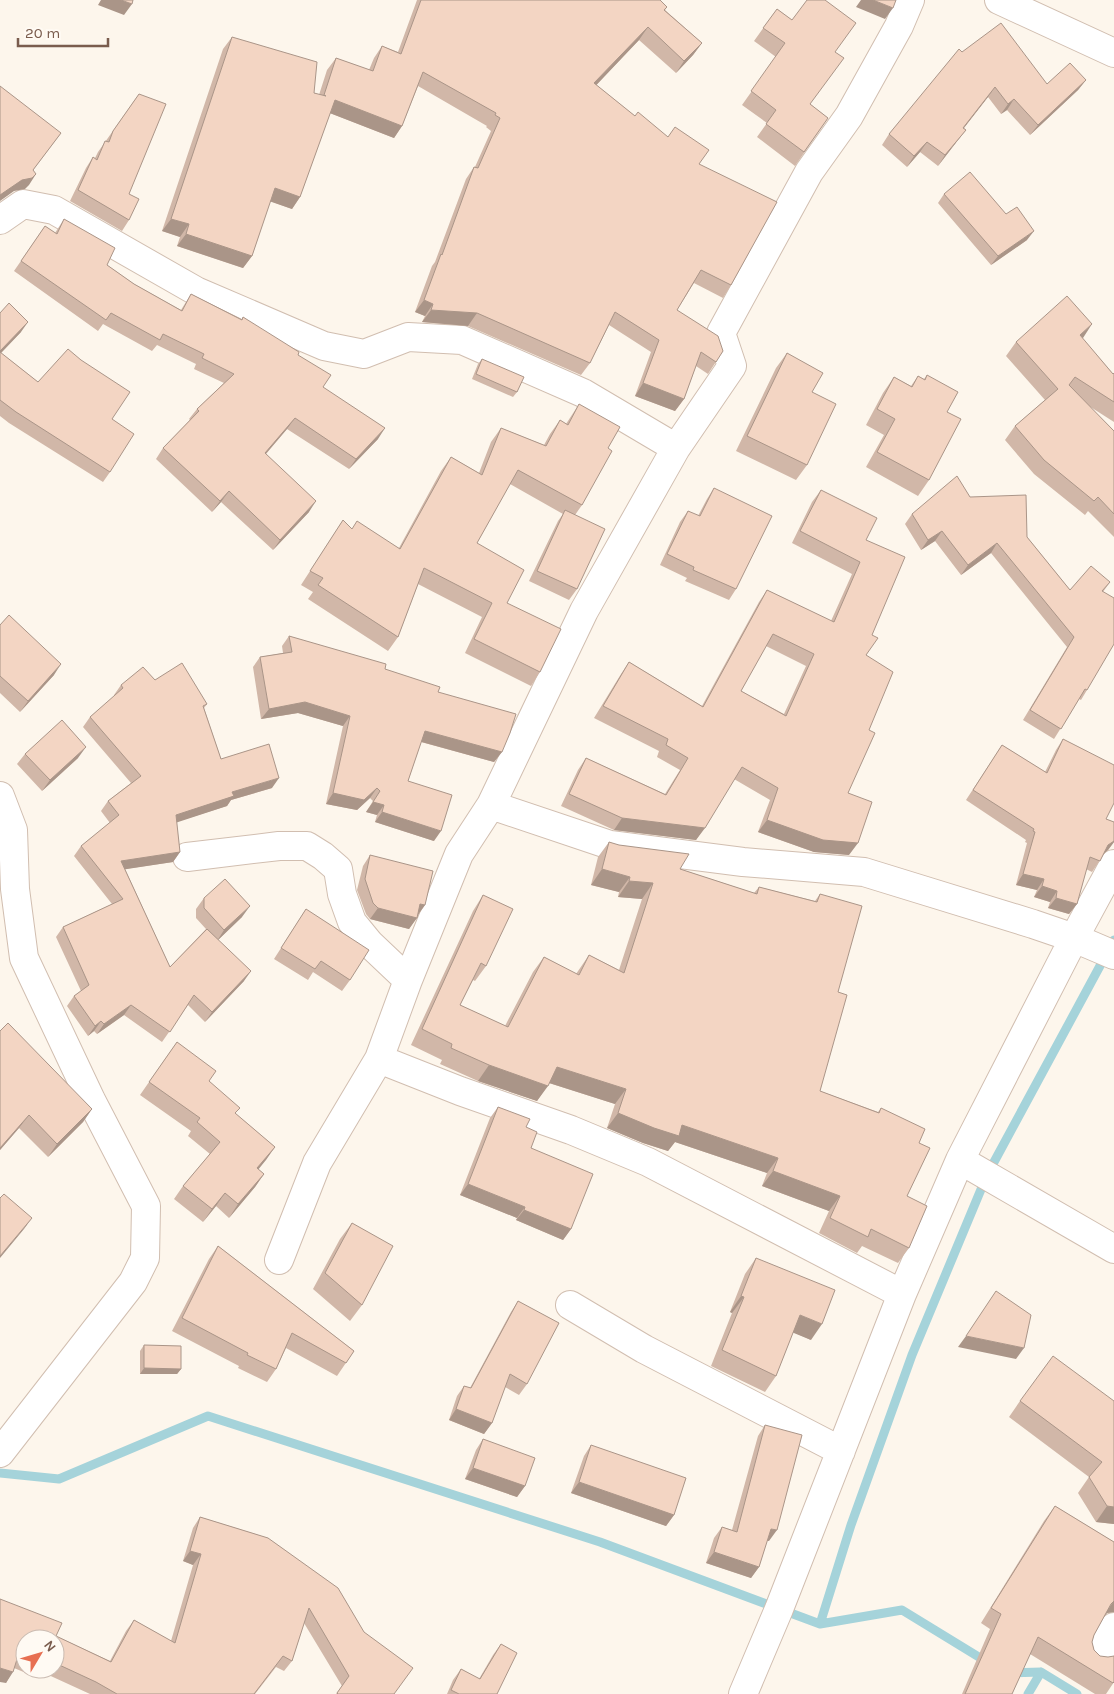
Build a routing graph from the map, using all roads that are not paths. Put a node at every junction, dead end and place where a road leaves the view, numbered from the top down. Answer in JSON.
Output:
{"nodes":[{"id":1,"x":910,"y":0,"type":"edge"},
{"id":2,"x":999,"y":0,"type":"edge"},
{"id":3,"x":1114,"y":53,"type":"edge"},
{"id":4,"x":0,"y":220,"type":"edge"},
{"id":5,"x":676,"y":448,"type":"junction"},
{"id":6,"x":0,"y":796,"type":"edge"},
{"id":7,"x":491,"y":805,"type":"junction"},
{"id":8,"x":187,"y":857,"type":"dead end"},
{"id":9,"x":1114,"y":864,"type":"edge"},
{"id":10,"x":1074,"y":938,"type":"junction"},
{"id":11,"x":1114,"y":955,"type":"edge"},
{"id":12,"x":408,"y":980,"type":"junction"},
{"id":13,"x":379,"y":1059,"type":"junction"},
{"id":14,"x":960,"y":1160,"type":"junction"},
{"id":15,"x":1114,"y":1249,"type":"edge"},
{"id":16,"x":279,"y":1260,"type":"dead end"},
{"id":17,"x":902,"y":1294,"type":"junction"},
{"id":18,"x":570,"y":1305,"type":"dead end"},
{"id":19,"x":841,"y":1451,"type":"junction"},
{"id":20,"x":0,"y":1453,"type":"edge"},
{"id":21,"x":1114,"y":1627,"type":"edge"},
{"id":22,"x":1097,"y":1658,"type":"edge"},
{"id":23,"x":743,"y":1694,"type":"edge"}],
"edges":[{"from":1,"to":5,"type":"street"},
{"from":2,"to":3,"type":"street"},
{"from":4,"to":5,"type":"street"},
{"from":5,"to":7,"type":"street"},
{"from":6,"to":20,"type":"street"},
{"from":7,"to":10,"type":"street"},
{"from":7,"to":12,"type":"street"},
{"from":8,"to":12,"type":"street"},
{"from":9,"to":10,"type":"street"},
{"from":10,"to":11,"type":"street"},
{"from":10,"to":14,"type":"street"},
{"from":12,"to":13,"type":"street"},
{"from":13,"to":16,"type":"street"},
{"from":13,"to":17,"type":"street"},
{"from":14,"to":15,"type":"street"},
{"from":14,"to":17,"type":"street"},
{"from":17,"to":19,"type":"street"},
{"from":18,"to":19,"type":"street"},
{"from":19,"to":23,"type":"street"},
{"from":21,"to":22,"type":"street"}]}
